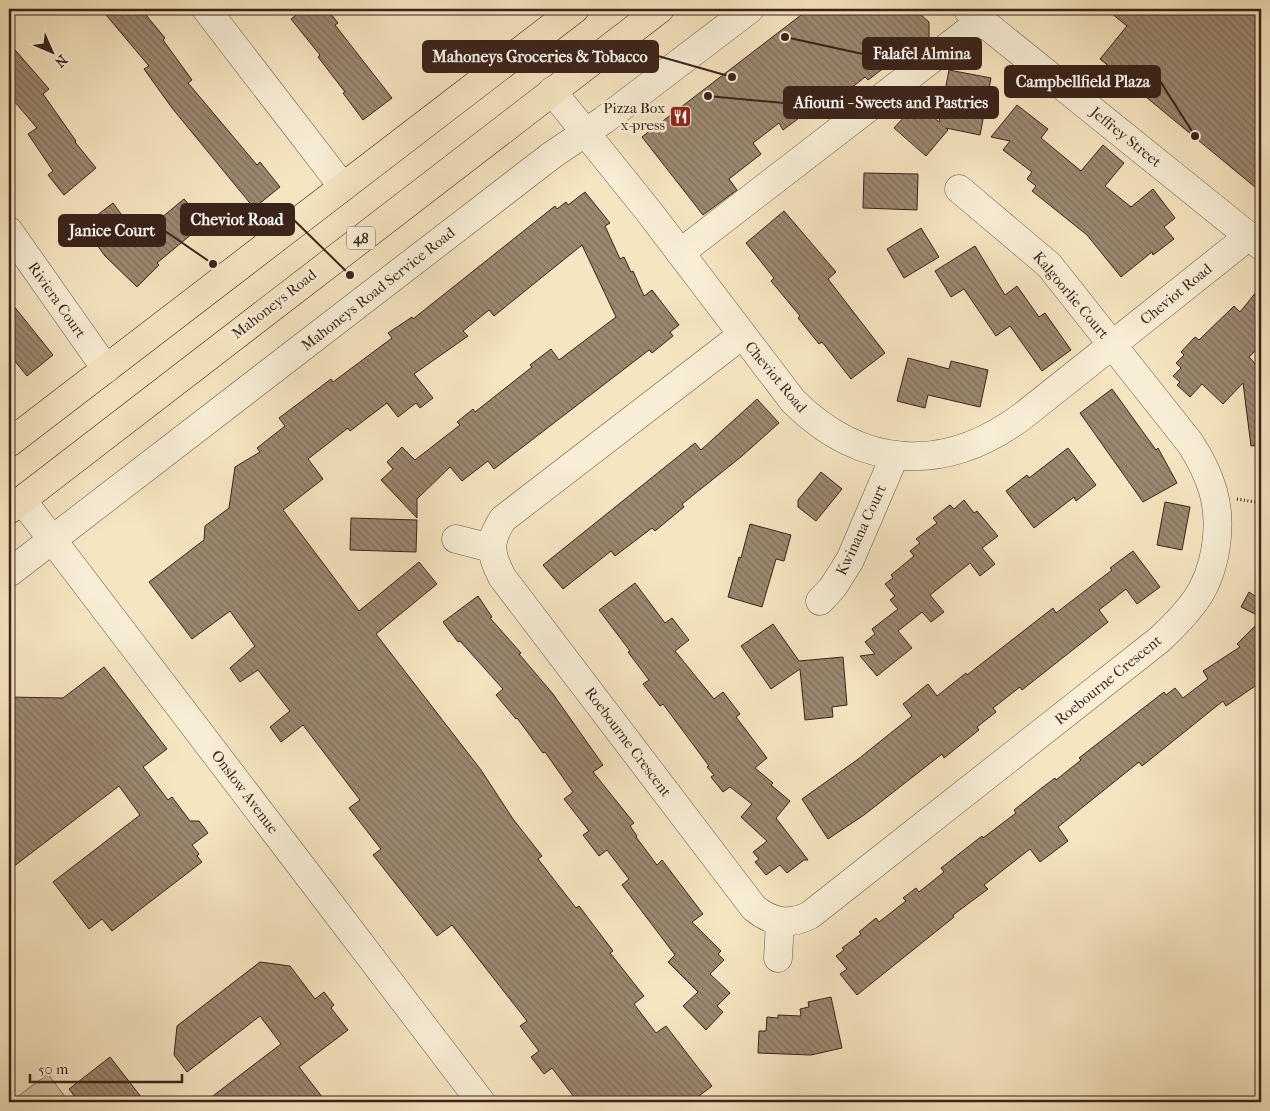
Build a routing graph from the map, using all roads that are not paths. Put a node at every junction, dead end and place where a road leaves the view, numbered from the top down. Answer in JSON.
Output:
{"nodes":[{"id":1,"x":206,"y":9,"type":"edge"},
{"id":2,"x":575,"y":9,"type":"edge"},
{"id":3,"x":660,"y":9,"type":"edge"},
{"id":4,"x":750,"y":9,"type":"edge"},
{"id":5,"x":974,"y":15,"type":"edge"},
{"id":6,"x":552,"y":91,"type":"junction"},
{"id":7,"x":586,"y":132,"type":"junction"},
{"id":8,"x":343,"y":187,"type":"junction"},
{"id":9,"x":959,"y":189,"type":"dead end"},
{"id":10,"x":9,"y":230,"type":"edge"},
{"id":11,"x":1255,"y":241,"type":"edge"},
{"id":12,"x":680,"y":253,"type":"junction"},
{"id":13,"x":742,"y":335,"type":"junction"},
{"id":14,"x":1113,"y":345,"type":"junction"},
{"id":15,"x":106,"y":369,"type":"junction"},
{"id":16,"x":9,"y":443,"type":"edge"},
{"id":17,"x":895,"y":455,"type":"junction"},
{"id":18,"x":13,"y":497,"type":"edge"},
{"id":19,"x":456,"y":538,"type":"dead end"},
{"id":20,"x":53,"y":539,"type":"junction"},
{"id":21,"x":491,"y":548,"type":"junction"},
{"id":22,"x":9,"y":573,"type":"edge"},
{"id":23,"x":820,"y":601,"type":"dead end"},
{"id":24,"x":780,"y":922,"type":"junction"},
{"id":25,"x":778,"y":958,"type":"dead end"},
{"id":26,"x":481,"y":1102,"type":"edge"}],
"edges":[{"from":1,"to":8,"type":"street"},
{"from":2,"to":8,"type":"main road"},
{"from":3,"to":6,"type":"main road","name":"Mahoneys Road","number":"48"},
{"from":4,"to":7,"type":"street","name":"Mahoneys Road Service Road"},
{"from":5,"to":11,"type":"street","name":"Jeffrey Street"},
{"from":5,"to":12,"type":"street"},
{"from":6,"to":7,"type":"street","name":"Cheviot Road"},
{"from":6,"to":18,"type":"main road","name":"Mahoneys Road","number":"48"},
{"from":7,"to":12,"type":"street","name":"Cheviot Road"},
{"from":7,"to":20,"type":"street","name":"Mahoneys Road Service Road"},
{"from":8,"to":15,"type":"main road"},
{"from":9,"to":14,"type":"street","name":"Kalgoorlie Court"},
{"from":10,"to":15,"type":"street","name":"Riviera Court"},
{"from":11,"to":14,"type":"street","name":"Cheviot Road"},
{"from":12,"to":13,"type":"street","name":"Cheviot Road"},
{"from":13,"to":17,"type":"street","name":"Cheviot Road"},
{"from":13,"to":21,"type":"street"},
{"from":14,"to":17,"type":"street","name":"Cheviot Road"},
{"from":14,"to":24,"type":"street","name":"Roebourne Crescent"},
{"from":15,"to":16,"type":"main road"},
{"from":17,"to":23,"type":"street","name":"Kwinana Court"},
{"from":18,"to":20,"type":"street","name":"Onslow Avenue"},
{"from":19,"to":21,"type":"street"},
{"from":20,"to":22,"type":"street","name":"Mahoneys Road Service Road"},
{"from":20,"to":26,"type":"street","name":"Onslow Avenue"},
{"from":21,"to":24,"type":"street","name":"Roebourne Crescent"},
{"from":24,"to":25,"type":"street"}]}
